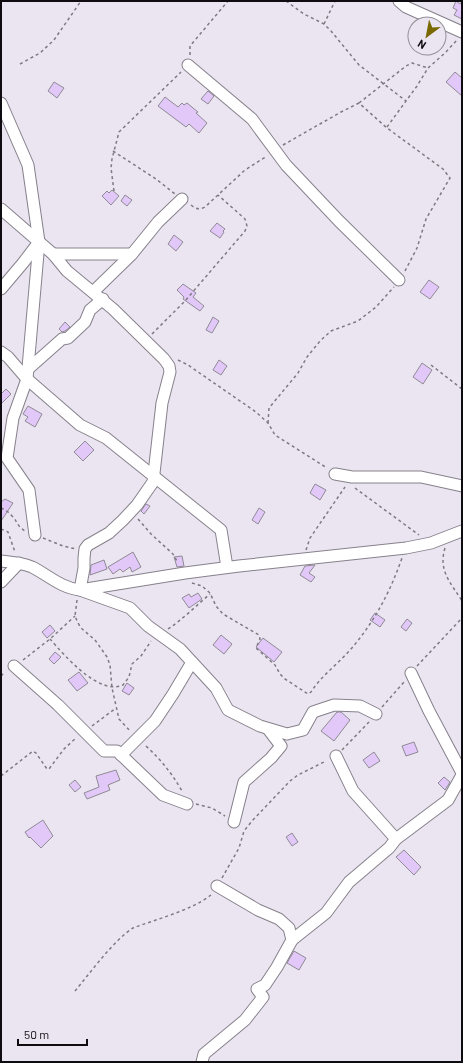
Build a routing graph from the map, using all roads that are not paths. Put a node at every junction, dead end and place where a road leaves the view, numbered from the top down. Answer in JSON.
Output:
{"nodes":[{"id":1,"x":399,"y":1,"type":"edge"},
{"id":2,"x":461,"y":35,"type":"edge"},
{"id":3,"x":188,"y":65,"type":"road end"},
{"id":4,"x":1,"y":103,"type":"edge"},
{"id":5,"x":182,"y":199,"type":"road end"},
{"id":6,"x":1,"y":209,"type":"edge"},
{"id":7,"x":39,"y":242,"type":"junction"},
{"id":8,"x":53,"y":254,"type":"junction"},
{"id":9,"x":132,"y":254,"type":"junction"},
{"id":10,"x":399,"y":280,"type":"road end"},
{"id":11,"x":1,"y":289,"type":"edge"},
{"id":12,"x":93,"y":292,"type":"junction"},
{"id":13,"x":103,"y":299,"type":"junction"},
{"id":14,"x":1,"y":352,"type":"edge"},
{"id":15,"x":27,"y":374,"type":"junction"},
{"id":16,"x":335,"y":474,"type":"road end"},
{"id":17,"x":154,"y":477,"type":"junction"},
{"id":18,"x":462,"y":486,"type":"edge"},
{"id":19,"x":462,"y":531,"type":"edge"},
{"id":20,"x":35,"y":535,"type":"dead end"},
{"id":21,"x":1,"y":561,"type":"edge"},
{"id":22,"x":19,"y":563,"type":"junction"},
{"id":23,"x":227,"y":567,"type":"junction"},
{"id":24,"x":1,"y":582,"type":"edge"},
{"id":25,"x":80,"y":590,"type":"junction"},
{"id":26,"x":192,"y":662,"type":"junction"},
{"id":27,"x":14,"y":666,"type":"road end"},
{"id":28,"x":411,"y":673,"type":"road end"},
{"id":29,"x":376,"y":714,"type":"road end"},
{"id":30,"x":268,"y":729,"type":"junction"},
{"id":31,"x":121,"y":755,"type":"junction"},
{"id":32,"x":336,"y":756,"type":"road end"},
{"id":33,"x":462,"y":774,"type":"edge"},
{"id":34,"x":187,"y":804,"type":"dead end"},
{"id":35,"x":234,"y":822,"type":"dead end"},
{"id":36,"x":396,"y":839,"type":"junction"},
{"id":37,"x":217,"y":886,"type":"road end"},
{"id":38,"x":292,"y":940,"type":"junction"},
{"id":39,"x":202,"y":1062,"type":"edge"}],
"edges":[{"from":1,"to":2,"type":"street"},
{"from":3,"to":10,"type":"street"},
{"from":4,"to":7,"type":"street"},
{"from":5,"to":9,"type":"street"},
{"from":6,"to":7,"type":"street"},
{"from":7,"to":8,"type":"street"},
{"from":7,"to":11,"type":"street"},
{"from":7,"to":15,"type":"street"},
{"from":8,"to":9,"type":"street"},
{"from":8,"to":12,"type":"street"},
{"from":9,"to":12,"type":"street"},
{"from":12,"to":13,"type":"street"},
{"from":13,"to":15,"type":"street"},
{"from":13,"to":17,"type":"street"},
{"from":14,"to":15,"type":"street"},
{"from":15,"to":17,"type":"street"},
{"from":15,"to":20,"type":"street"},
{"from":16,"to":18,"type":"street"},
{"from":17,"to":23,"type":"street"},
{"from":17,"to":25,"type":"street"},
{"from":19,"to":23,"type":"street"},
{"from":21,"to":22,"type":"street"},
{"from":22,"to":24,"type":"street"},
{"from":22,"to":25,"type":"street"},
{"from":23,"to":25,"type":"street"},
{"from":25,"to":26,"type":"street"},
{"from":26,"to":30,"type":"street"},
{"from":26,"to":31,"type":"street"},
{"from":27,"to":31,"type":"street"},
{"from":28,"to":33,"type":"street"},
{"from":29,"to":30,"type":"street"},
{"from":30,"to":35,"type":"street"},
{"from":31,"to":34,"type":"street"},
{"from":32,"to":36,"type":"street"},
{"from":33,"to":36,"type":"street"},
{"from":36,"to":38,"type":"street"},
{"from":37,"to":38,"type":"street"},
{"from":38,"to":39,"type":"street"}]}
